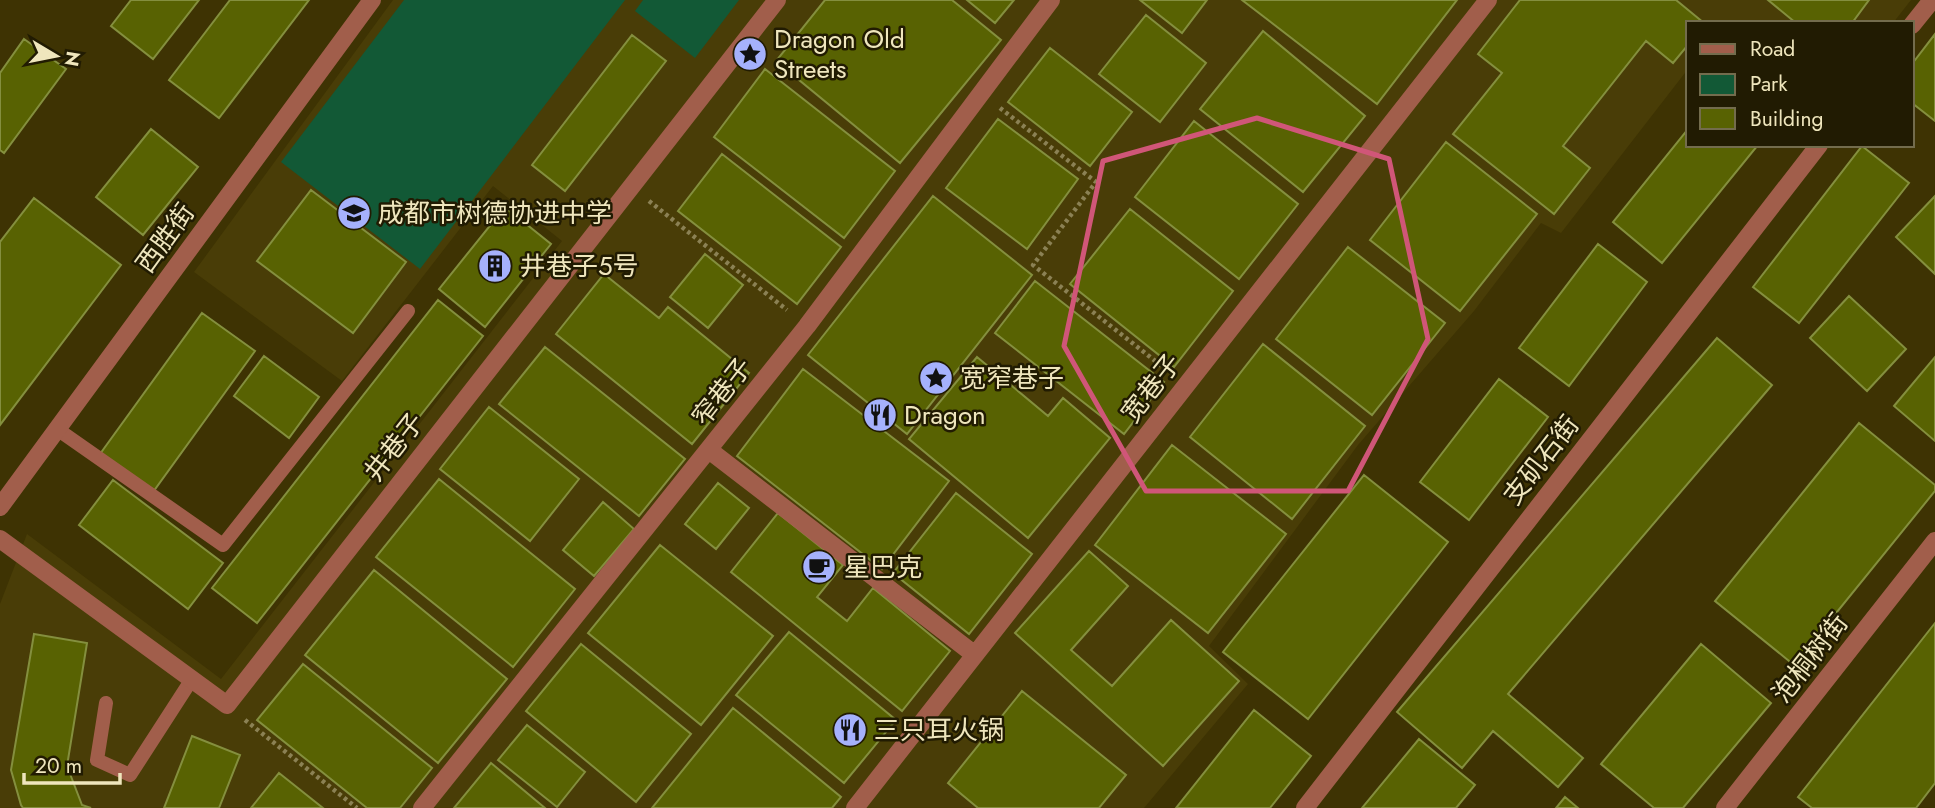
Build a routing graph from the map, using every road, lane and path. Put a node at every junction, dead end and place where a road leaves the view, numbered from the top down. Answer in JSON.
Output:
{"nodes":[{"id":1,"x":372,"y":0,"type":"edge"},
{"id":2,"x":776,"y":0,"type":"edge"},
{"id":3,"x":1051,"y":0,"type":"edge"},
{"id":4,"x":1488,"y":0,"type":"edge"},
{"id":5,"x":1932,"y":0,"type":"edge"},
{"id":6,"x":1914,"y":22,"type":"edge"},
{"id":7,"x":980,"y":93,"type":"junction"},
{"id":8,"x":1817,"y":147,"type":"edge"},
{"id":9,"x":631,"y":187,"type":"junction"},
{"id":10,"x":408,"y":311,"type":"dead end"},
{"id":11,"x":807,"y":326,"type":"junction"},
{"id":12,"x":1186,"y":385,"type":"junction"},
{"id":13,"x":57,"y":429,"type":"junction"},
{"id":14,"x":709,"y":450,"type":"junction"},
{"id":15,"x":0,"y":507,"type":"edge"},
{"id":16,"x":0,"y":539,"type":"edge"},
{"id":17,"x":1935,"y":541,"type":"edge"},
{"id":18,"x":975,"y":654,"type":"junction"},
{"id":19,"x":192,"y":679,"type":"junction"},
{"id":20,"x":106,"y":703,"type":"dead end"},
{"id":21,"x":227,"y":705,"type":"junction"},
{"id":22,"x":357,"y":808,"type":"edge"},
{"id":23,"x":422,"y":808,"type":"edge"},
{"id":24,"x":855,"y":808,"type":"edge"},
{"id":25,"x":1306,"y":808,"type":"edge"},
{"id":26,"x":1725,"y":808,"type":"edge"}],
"edges":[{"from":1,"to":13,"type":"street","name":"西胜街"},
{"from":2,"to":9,"type":"street","name":"井巷子"},
{"from":3,"to":7,"type":"street","name":"窄巷子"},
{"from":4,"to":12,"type":"street","name":"宽巷子"},
{"from":5,"to":6,"type":"street"},
{"from":7,"to":11,"type":"street","name":"窄巷子"},
{"from":7,"to":12,"type":"path"},
{"from":8,"to":25,"type":"street","name":"支矶石街"},
{"from":9,"to":11,"type":"path"},
{"from":9,"to":21,"type":"street","name":"井巷子"},
{"from":10,"to":13,"type":"lane"},
{"from":11,"to":14,"type":"street","name":"窄巷子"},
{"from":12,"to":18,"type":"street","name":"宽巷子"},
{"from":13,"to":15,"type":"street","name":"西胜街"},
{"from":14,"to":18,"type":"street"},
{"from":14,"to":23,"type":"street","name":"窄巷子"},
{"from":16,"to":19,"type":"street"},
{"from":17,"to":26,"type":"street","name":"泡桐树街"},
{"from":18,"to":24,"type":"street","name":"宽巷子"},
{"from":19,"to":20,"type":"lane"},
{"from":19,"to":21,"type":"street"},
{"from":21,"to":22,"type":"path"}]}
